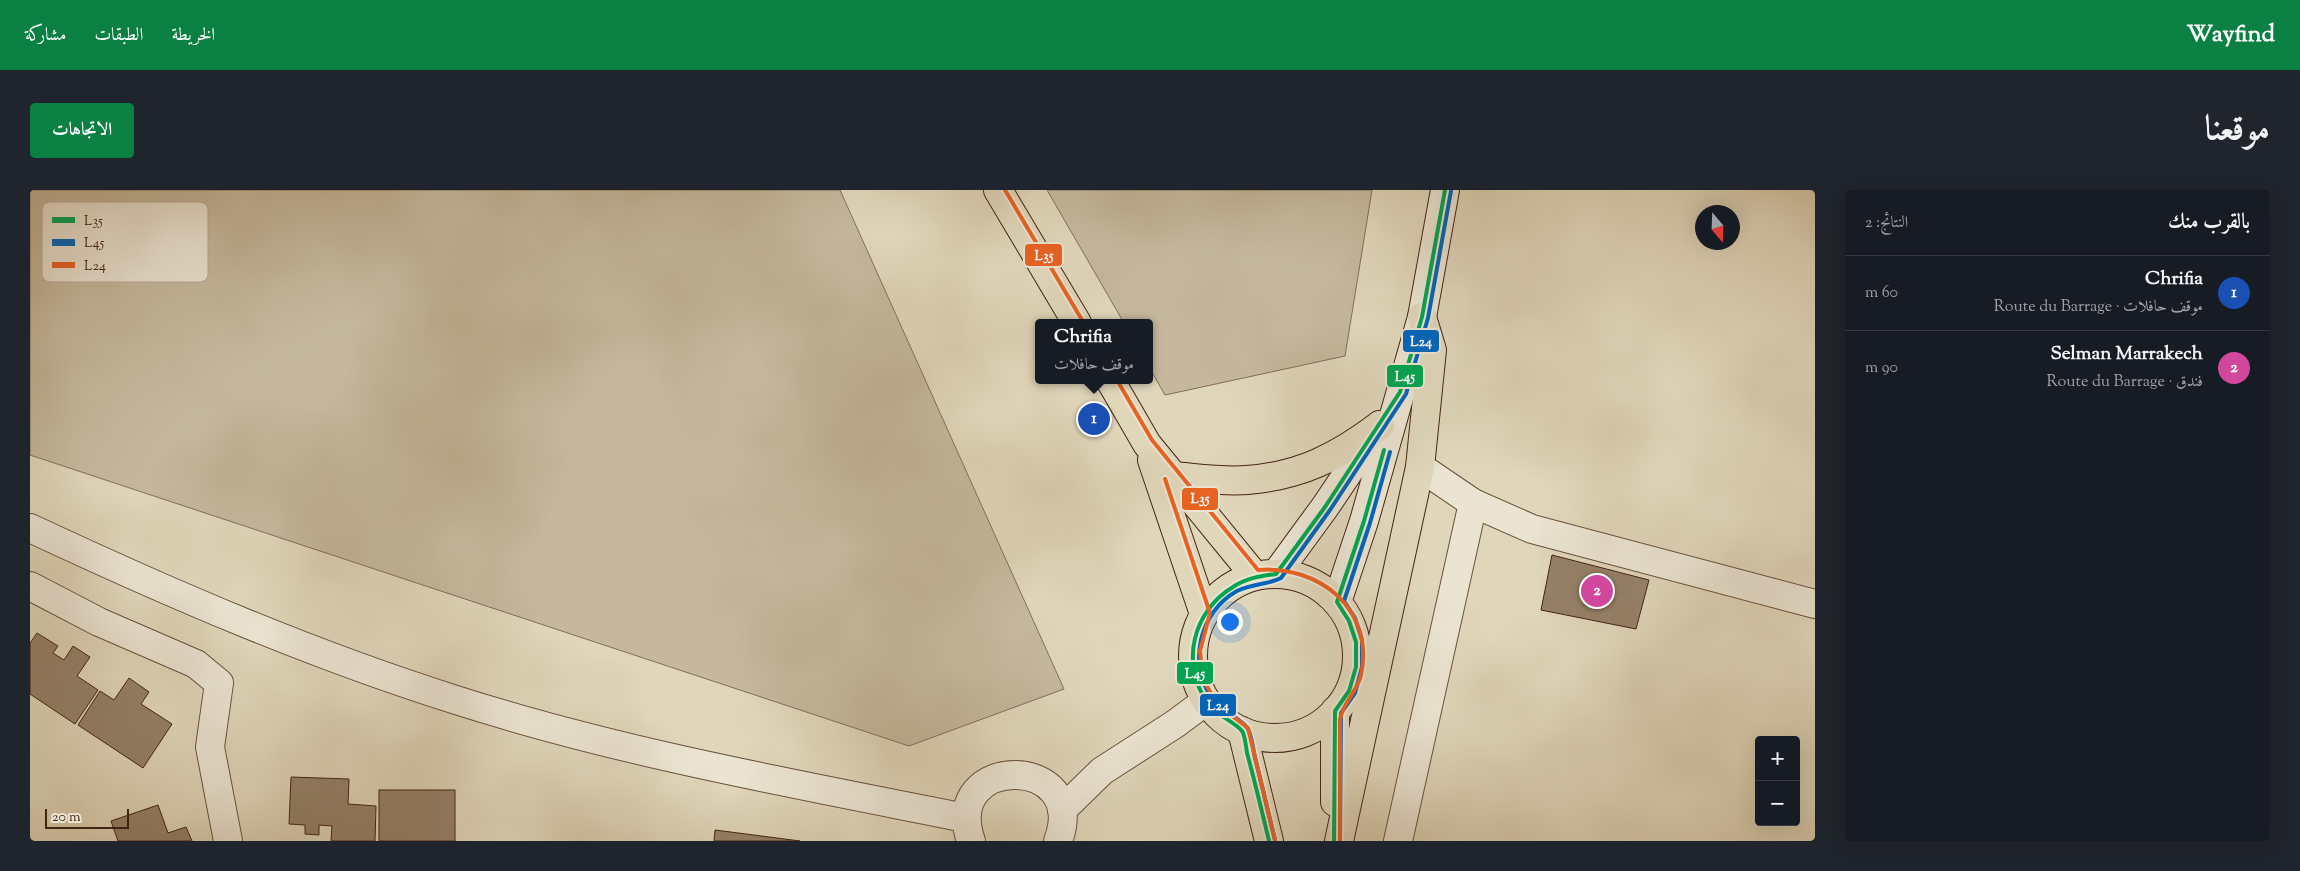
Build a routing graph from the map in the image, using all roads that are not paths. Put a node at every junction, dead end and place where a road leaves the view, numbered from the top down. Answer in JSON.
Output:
{"nodes":[{"id":1,"x":998,"y":190,"type":"edge"},
{"id":2,"x":1446,"y":190,"type":"edge"},
{"id":3,"x":1422,"y":317,"type":"junction"},
{"id":4,"x":1075,"y":319,"type":"edge"},
{"id":5,"x":1112,"y":384,"type":"edge"},
{"id":6,"x":1400,"y":392,"type":"junction"},
{"id":7,"x":1380,"y":425,"type":"junction"},
{"id":8,"x":1147,"y":444,"type":"junction"},
{"id":9,"x":1420,"y":467,"type":"junction"},
{"id":10,"x":1173,"y":476,"type":"junction"},
{"id":11,"x":1473,"y":503,"type":"junction"},
{"id":12,"x":30,"y":528,"type":"edge"},
{"id":13,"x":1266,"y":575,"type":"junction"},
{"id":14,"x":30,"y":586,"type":"edge"},
{"id":15,"x":1337,"y":602,"type":"junction"},
{"id":16,"x":1815,"y":604,"type":"edge"},
{"id":17,"x":1204,"y":614,"type":"junction"},
{"id":18,"x":1206,"y":700,"type":"junction"},
{"id":19,"x":1335,"y":711,"type":"junction"},
{"id":20,"x":1242,"y":731,"type":"junction"},
{"id":21,"x":1102,"y":771,"type":"junction"},
{"id":22,"x":1048,"y":786,"type":"junction"},
{"id":23,"x":1062,"y":810,"type":"junction"},
{"id":24,"x":968,"y":829,"type":"edge"},
{"id":25,"x":228,"y":841,"type":"edge"},
{"id":26,"x":1058,"y":841,"type":"edge"},
{"id":27,"x":1269,"y":841,"type":"edge"},
{"id":28,"x":1334,"y":841,"type":"edge"},
{"id":29,"x":1339,"y":841,"type":"edge"},
{"id":30,"x":1398,"y":841,"type":"edge"}],
"edges":[{"from":1,"to":4,"type":"main road"},
{"from":2,"to":3,"type":"street"},
{"from":3,"to":6,"type":"street"},
{"from":3,"to":9,"type":"main road"},
{"from":5,"to":8,"type":"main road"},
{"from":6,"to":7,"type":"street"},
{"from":6,"to":15,"type":"street"},
{"from":7,"to":10,"type":"main road"},
{"from":7,"to":13,"type":"street"},
{"from":8,"to":10,"type":"main road"},
{"from":8,"to":17,"type":"main road"},
{"from":9,"to":11,"type":"street"},
{"from":9,"to":29,"type":"main road"},
{"from":10,"to":13,"type":"main road"},
{"from":11,"to":16,"type":"street"},
{"from":11,"to":30,"type":"street"},
{"from":12,"to":24,"type":"street"},
{"from":13,"to":15,"type":"main road"},
{"from":13,"to":17,"type":"main road"},
{"from":14,"to":25,"type":"street"},
{"from":15,"to":19,"type":"main road"},
{"from":17,"to":18,"type":"main road"},
{"from":18,"to":20,"type":"main road"},
{"from":18,"to":21,"type":"street"},
{"from":19,"to":20,"type":"main road"},
{"from":19,"to":28,"type":"main road"},
{"from":20,"to":27,"type":"main road"},
{"from":21,"to":22,"type":"street"},
{"from":21,"to":23,"type":"street"},
{"from":22,"to":23,"type":"street"},
{"from":22,"to":24,"type":"street"},
{"from":23,"to":26,"type":"street"}]}
